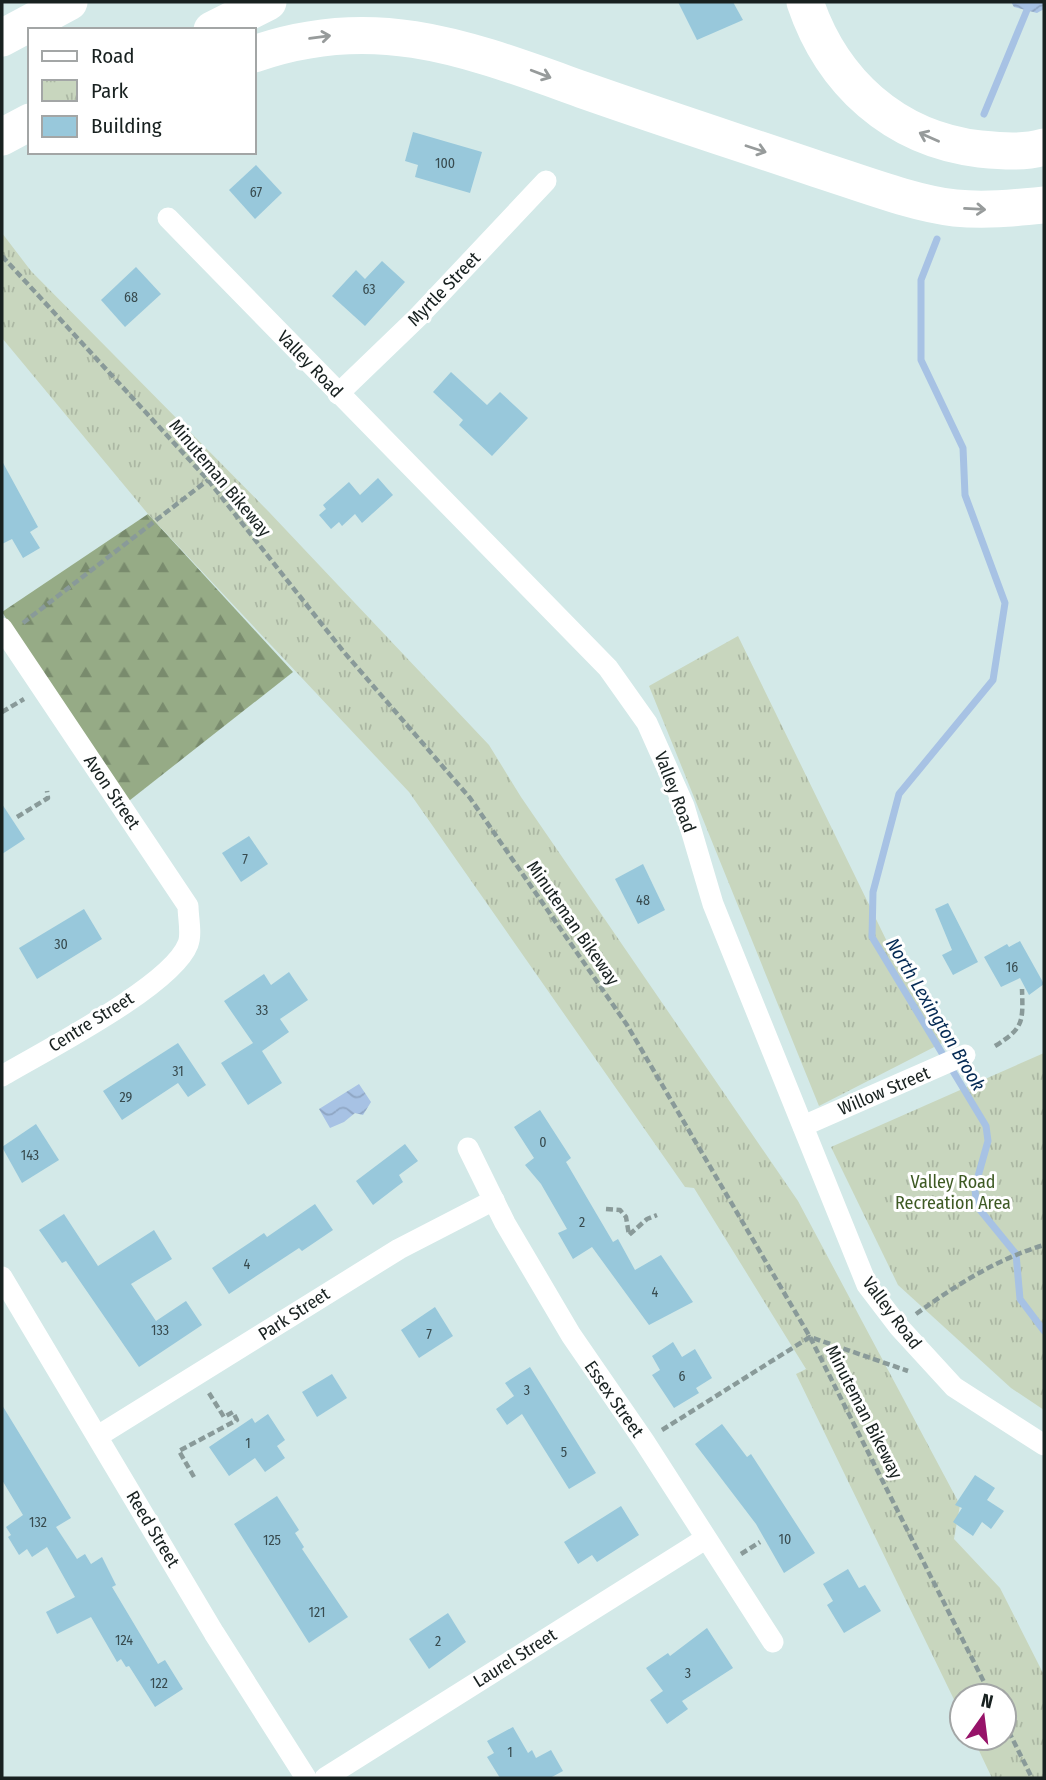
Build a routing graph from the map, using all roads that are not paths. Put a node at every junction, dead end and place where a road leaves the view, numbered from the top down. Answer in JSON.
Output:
{"nodes":[{"id":1,"x":69,"y":2,"type":"edge"},
{"id":2,"x":268,"y":2,"type":"edge"},
{"id":3,"x":805,"y":2,"type":"edge"},
{"id":4,"x":216,"y":28,"type":"edge"},
{"id":5,"x":2,"y":38,"type":"edge"},
{"id":6,"x":256,"y":53,"type":"edge"},
{"id":7,"x":28,"y":123,"type":"edge"},
{"id":8,"x":28,"y":135,"type":"edge"},
{"id":9,"x":2,"y":137,"type":"edge"},
{"id":10,"x":2,"y":143,"type":"edge"},
{"id":11,"x":1044,"y":147,"type":"edge"},
{"id":12,"x":547,"y":181,"type":"dead end"},
{"id":13,"x":1044,"y":205,"type":"edge"},
{"id":14,"x":168,"y":218,"type":"dead end"},
{"id":15,"x":338,"y":394,"type":"junction"},
{"id":16,"x":4,"y":635,"type":"edge"},
{"id":17,"x":176,"y":962,"type":"joint"},
{"id":18,"x":965,"y":1055,"type":"dead end"},
{"id":19,"x":2,"y":1076,"type":"edge"},
{"id":20,"x":803,"y":1126,"type":"junction"},
{"id":21,"x":468,"y":1148,"type":"dead end"},
{"id":22,"x":494,"y":1200,"type":"junction"},
{"id":23,"x":2,"y":1277,"type":"edge"},
{"id":24,"x":99,"y":1436,"type":"junction"},
{"id":25,"x":1044,"y":1445,"type":"edge"},
{"id":26,"x":705,"y":1539,"type":"junction"},
{"id":27,"x":773,"y":1642,"type":"dead end"},
{"id":28,"x":306,"y":1778,"type":"edge"},
{"id":29,"x":326,"y":1778,"type":"edge"}],
"edges":[{"from":1,"to":5,"type":"highway"},
{"from":2,"to":4,"type":"highway"},
{"from":11,"to":3,"type":"highway","one_way":true},
{"from":6,"to":13,"type":"highway","one_way":true},
{"from":7,"to":9,"type":"highway"},
{"from":8,"to":10,"type":"highway"},
{"from":12,"to":15,"type":"street","name":"Myrtle Street"},
{"from":14,"to":15,"type":"street","name":"Valley Road"},
{"from":15,"to":20,"type":"street","name":"Valley Road"},
{"from":16,"to":17,"type":"street","name":"Avon Street"},
{"from":17,"to":19,"type":"street","name":"Centre Street"},
{"from":18,"to":20,"type":"street","name":"Willow Street"},
{"from":20,"to":25,"type":"street","name":"Valley Road"},
{"from":21,"to":22,"type":"street","name":"Essex Street"},
{"from":22,"to":24,"type":"street","name":"Park Street"},
{"from":22,"to":26,"type":"street","name":"Essex Street"},
{"from":23,"to":24,"type":"street","name":"Reed Street"},
{"from":24,"to":28,"type":"street","name":"Reed Street"},
{"from":26,"to":27,"type":"street","name":"Essex Street"},
{"from":26,"to":29,"type":"street","name":"Laurel Street"}]}
